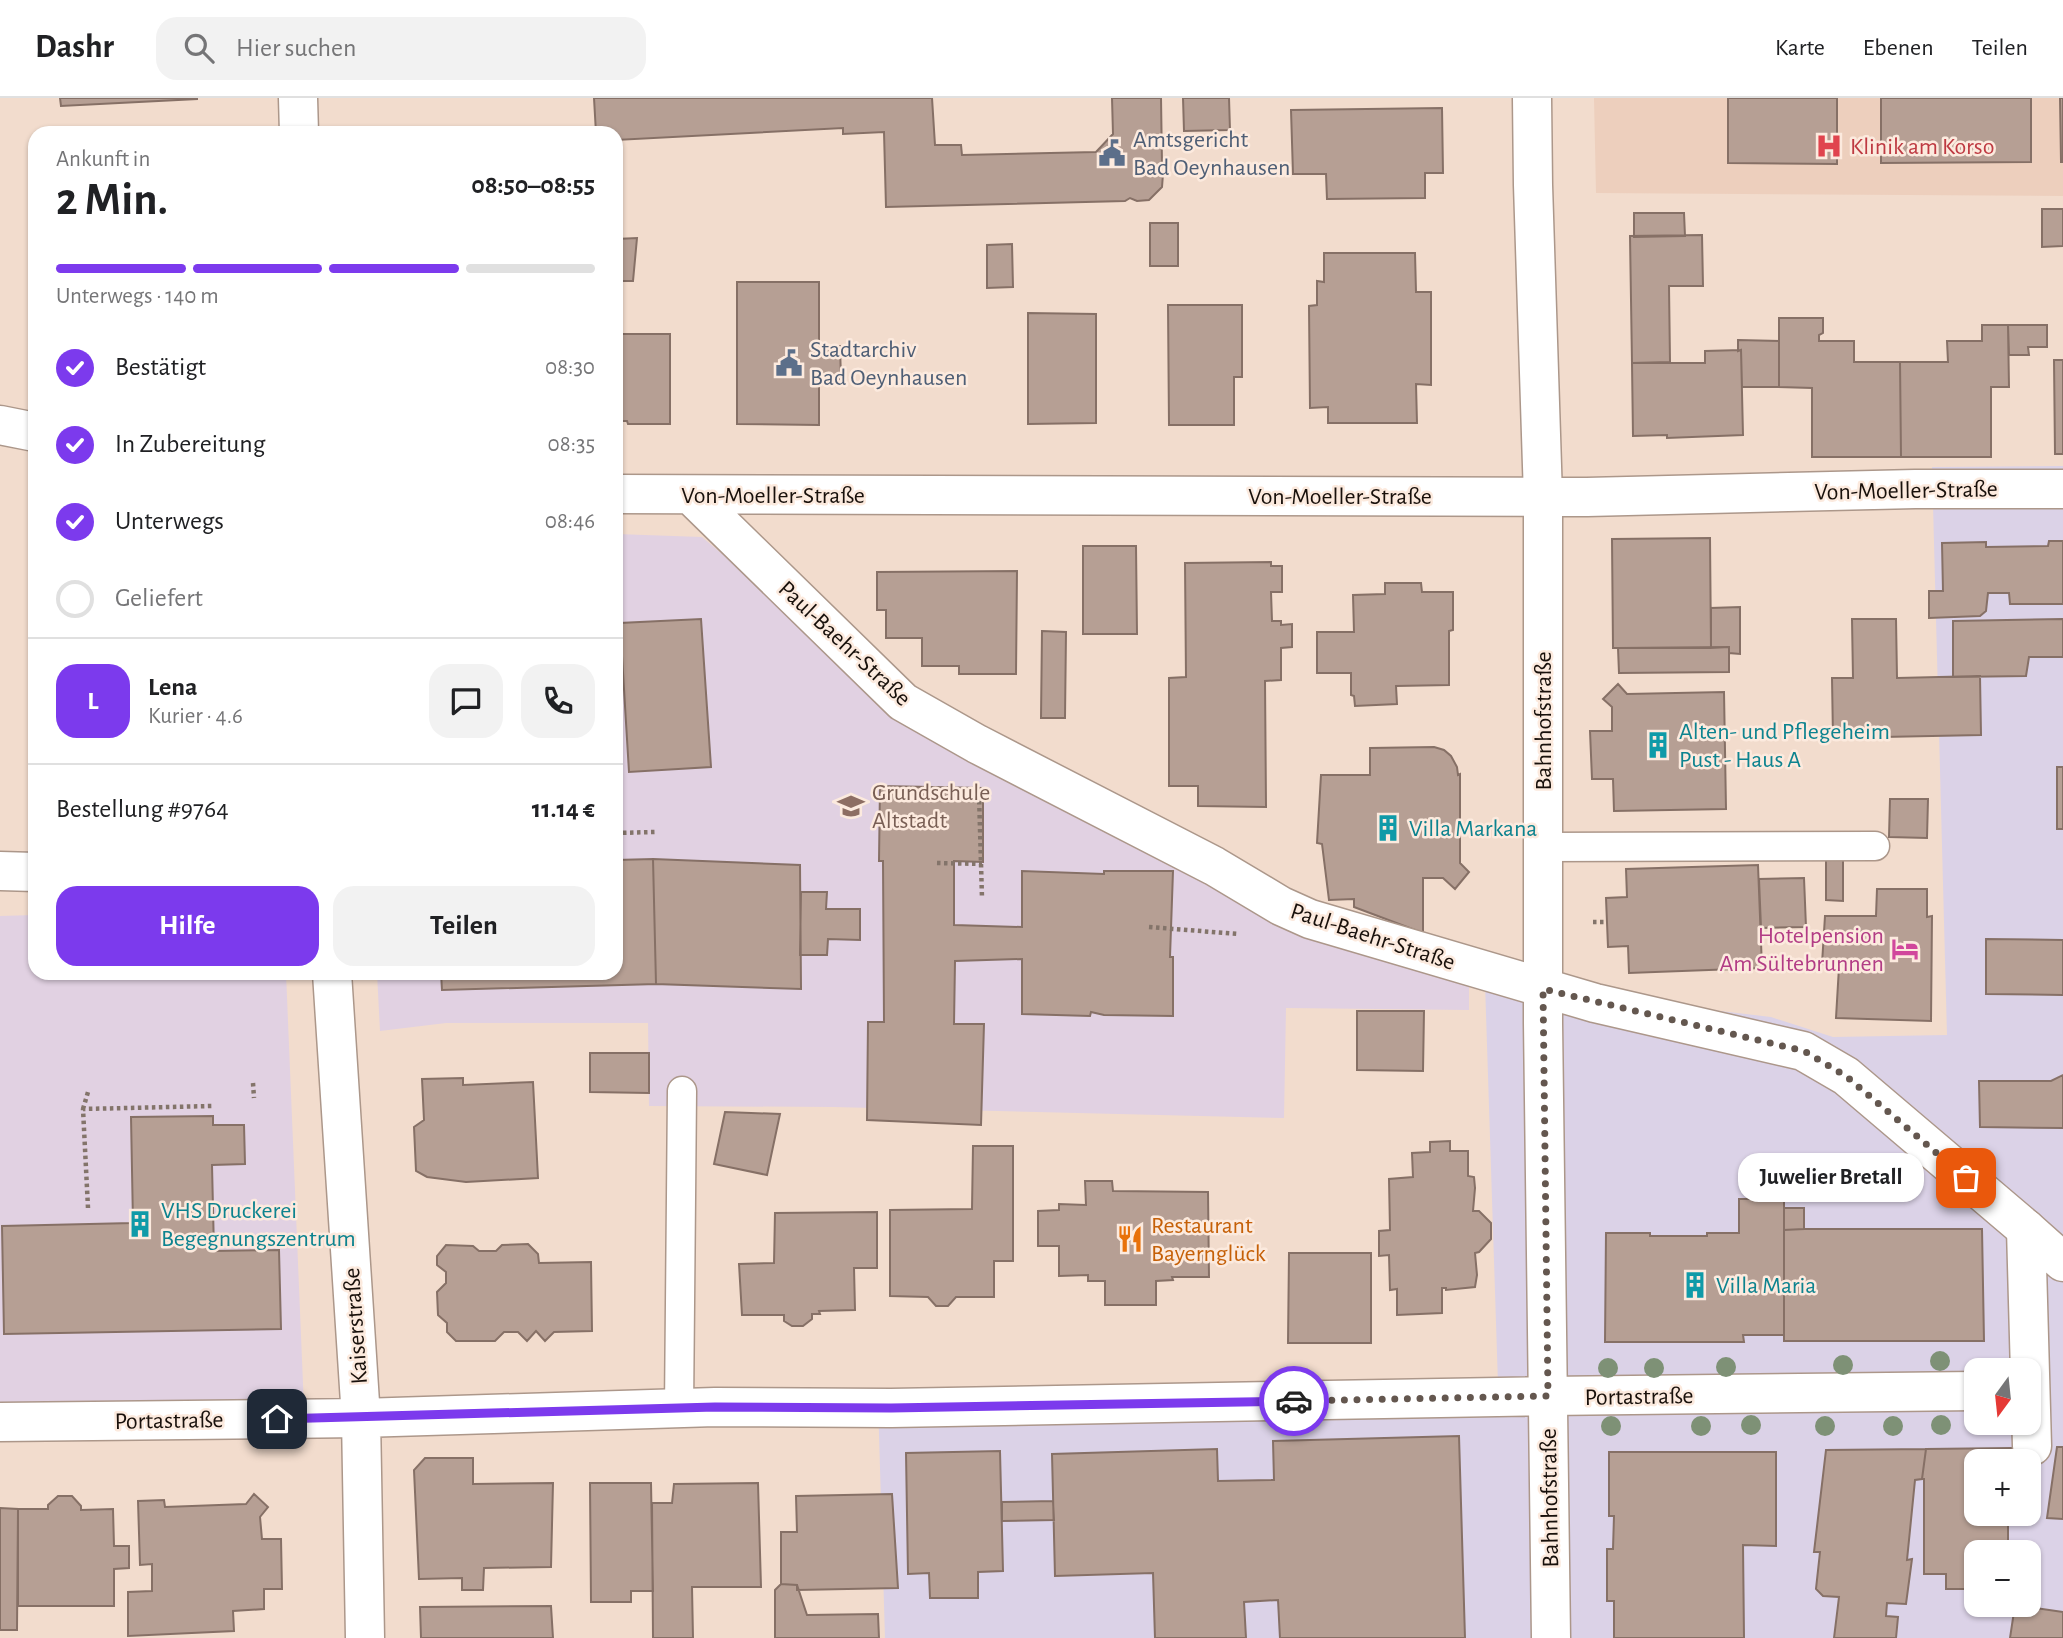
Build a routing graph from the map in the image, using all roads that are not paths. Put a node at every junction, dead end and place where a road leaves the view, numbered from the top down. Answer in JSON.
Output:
{"nodes":[{"id":1,"x":298,"y":98,"type":"edge"},
{"id":2,"x":1532,"y":98,"type":"edge"},
{"id":3,"x":299,"y":126,"type":"edge"},
{"id":4,"x":0,"y":425,"type":"edge"},
{"id":5,"x":28,"y":431,"type":"edge"},
{"id":6,"x":2063,"y":489,"type":"edge"},
{"id":7,"x":623,"y":494,"type":"edge"},
{"id":8,"x":691,"y":495,"type":"junction"},
{"id":9,"x":1543,"y":497,"type":"junction"},
{"id":10,"x":1875,"y":846,"type":"dead end"},
{"id":11,"x":1543,"y":847,"type":"junction"},
{"id":12,"x":0,"y":871,"type":"edge"},
{"id":13,"x":28,"y":872,"type":"edge"},
{"id":14,"x":332,"y":980,"type":"edge"},
{"id":15,"x":1543,"y":989,"type":"junction"},
{"id":16,"x":682,"y":1091,"type":"dead end"},
{"id":17,"x":2026,"y":1229,"type":"junction"},
{"id":18,"x":2063,"y":1262,"type":"edge"},
{"id":19,"x":2038,"y":1358,"type":"edge"},
{"id":20,"x":1964,"y":1391,"type":"edge"},
{"id":21,"x":1548,"y":1396,"type":"junction"},
{"id":22,"x":679,"y":1409,"type":"junction"},
{"id":23,"x":360,"y":1418,"type":"junction"},
{"id":24,"x":0,"y":1422,"type":"edge"},
{"id":25,"x":2034,"y":1435,"type":"edge"},
{"id":26,"x":2032,"y":1446,"type":"dead end"},
{"id":27,"x":365,"y":1638,"type":"edge"},
{"id":28,"x":1551,"y":1638,"type":"edge"}],
"edges":[{"from":1,"to":3,"type":"street"},
{"from":2,"to":9,"type":"street","name":"Bahnhofstraße"},
{"from":4,"to":5,"type":"street"},
{"from":6,"to":9,"type":"street","name":"Von-Moeller-Straße"},
{"from":7,"to":8,"type":"street","name":"Von-Moeller-Straße"},
{"from":8,"to":9,"type":"street","name":"Von-Moeller-Straße"},
{"from":8,"to":15,"type":"street","name":"Paul-Baehr-Straße"},
{"from":9,"to":11,"type":"street","name":"Bahnhofstraße"},
{"from":10,"to":11,"type":"lane"},
{"from":11,"to":15,"type":"street","name":"Bahnhofstraße"},
{"from":12,"to":13,"type":"street"},
{"from":14,"to":23,"type":"street","name":"Kaiserstraße"},
{"from":15,"to":17,"type":"street","name":"Paul-Baehr-Straße"},
{"from":15,"to":21,"type":"street","name":"Bahnhofstraße"},
{"from":16,"to":22,"type":"lane"},
{"from":17,"to":18,"type":"street","name":"Paul-Baehr-Straße"},
{"from":17,"to":19,"type":"street"},
{"from":20,"to":21,"type":"street","name":"Portastraße"},
{"from":21,"to":22,"type":"street","name":"Portastraße"},
{"from":21,"to":28,"type":"street","name":"Bahnhofstraße"},
{"from":22,"to":23,"type":"street","name":"Portastraße"},
{"from":23,"to":24,"type":"street","name":"Portastraße"},
{"from":23,"to":27,"type":"street","name":"Kaiserstraße"},
{"from":25,"to":26,"type":"street"}]}
